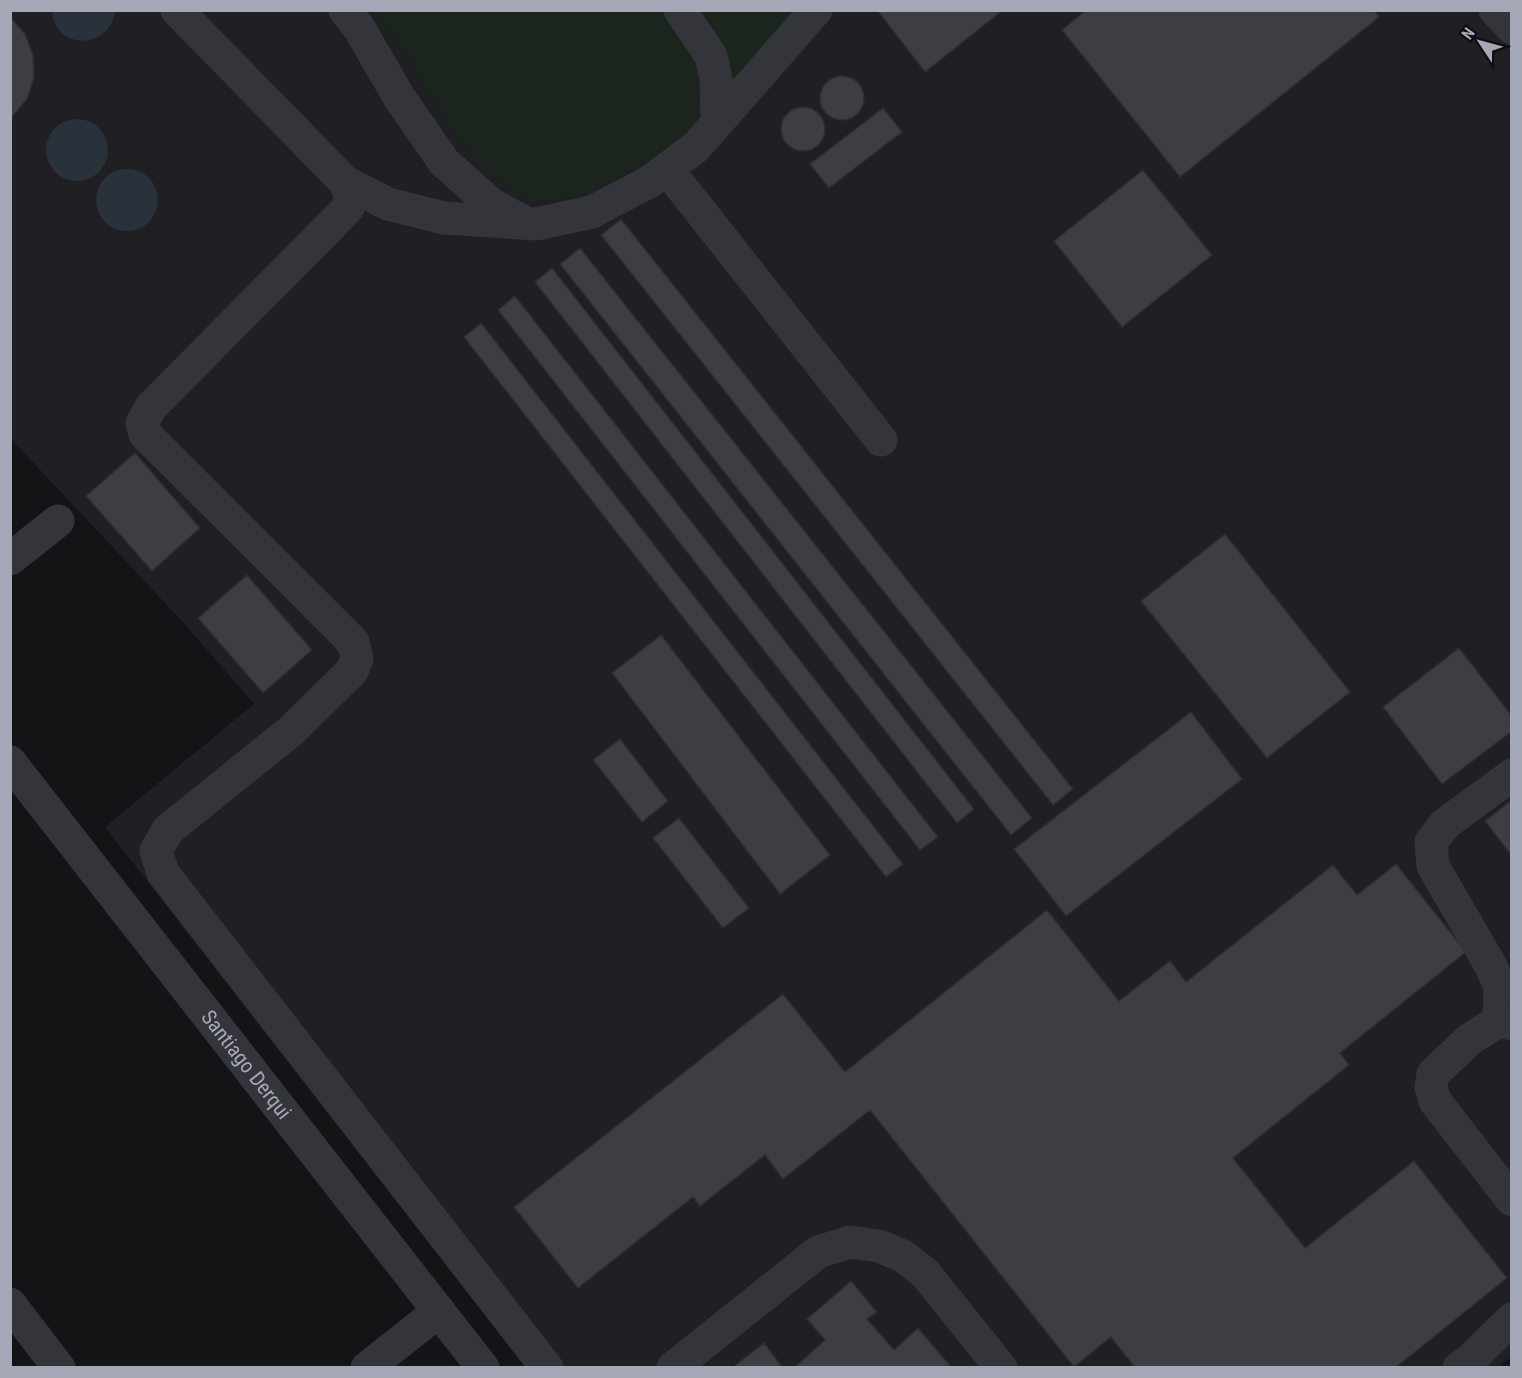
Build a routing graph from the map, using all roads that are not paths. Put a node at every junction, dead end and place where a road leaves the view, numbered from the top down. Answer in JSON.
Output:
{"nodes":[{"id":1,"x":177,"y":10,"type":"edge"},
{"id":2,"x":345,"y":10,"type":"edge"},
{"id":3,"x":680,"y":10,"type":"edge"},
{"id":4,"x":816,"y":10,"type":"edge"},
{"id":5,"x":1495,"y":10,"type":"edge"},
{"id":6,"x":1512,"y":28,"type":"edge"},
{"id":7,"x":717,"y":122,"type":"junction"},
{"id":8,"x":667,"y":169,"type":"junction"},
{"id":9,"x":345,"y":182,"type":"junction"},
{"id":10,"x":528,"y":224,"type":"junction"},
{"id":11,"x":881,"y":440,"type":"dead end"},
{"id":12,"x":58,"y":521,"type":"dead end"},
{"id":13,"x":10,"y":559,"type":"edge"},
{"id":14,"x":10,"y":762,"type":"edge"},
{"id":15,"x":1512,"y":775,"type":"edge"},
{"id":16,"x":1505,"y":1022,"type":"edge"},
{"id":17,"x":1512,"y":1200,"type":"edge"},
{"id":18,"x":10,"y":1304,"type":"edge"},
{"id":19,"x":439,"y":1311,"type":"junction"},
{"id":20,"x":1512,"y":1319,"type":"edge"},
{"id":21,"x":59,"y":1368,"type":"edge"},
{"id":22,"x":367,"y":1368,"type":"edge"},
{"id":23,"x":483,"y":1368,"type":"edge"},
{"id":24,"x":547,"y":1368,"type":"edge"},
{"id":25,"x":673,"y":1368,"type":"edge"},
{"id":26,"x":1001,"y":1368,"type":"edge"},
{"id":27,"x":1459,"y":1368,"type":"edge"}],
"edges":[{"from":1,"to":9,"type":"street"},
{"from":2,"to":10,"type":"street"},
{"from":3,"to":7,"type":"street"},
{"from":4,"to":7,"type":"street"},
{"from":5,"to":6,"type":"street"},
{"from":7,"to":8,"type":"street"},
{"from":8,"to":10,"type":"street"},
{"from":8,"to":11,"type":"street"},
{"from":9,"to":10,"type":"street"},
{"from":9,"to":24,"type":"street"},
{"from":12,"to":13,"type":"street"},
{"from":14,"to":19,"type":"street","name":"Santiago Derqui"},
{"from":15,"to":16,"type":"street"},
{"from":16,"to":17,"type":"street"},
{"from":18,"to":21,"type":"street"},
{"from":19,"to":22,"type":"street"},
{"from":19,"to":23,"type":"street","name":"Santiago Derqui"},
{"from":20,"to":27,"type":"street"},
{"from":25,"to":26,"type":"street"}]}
